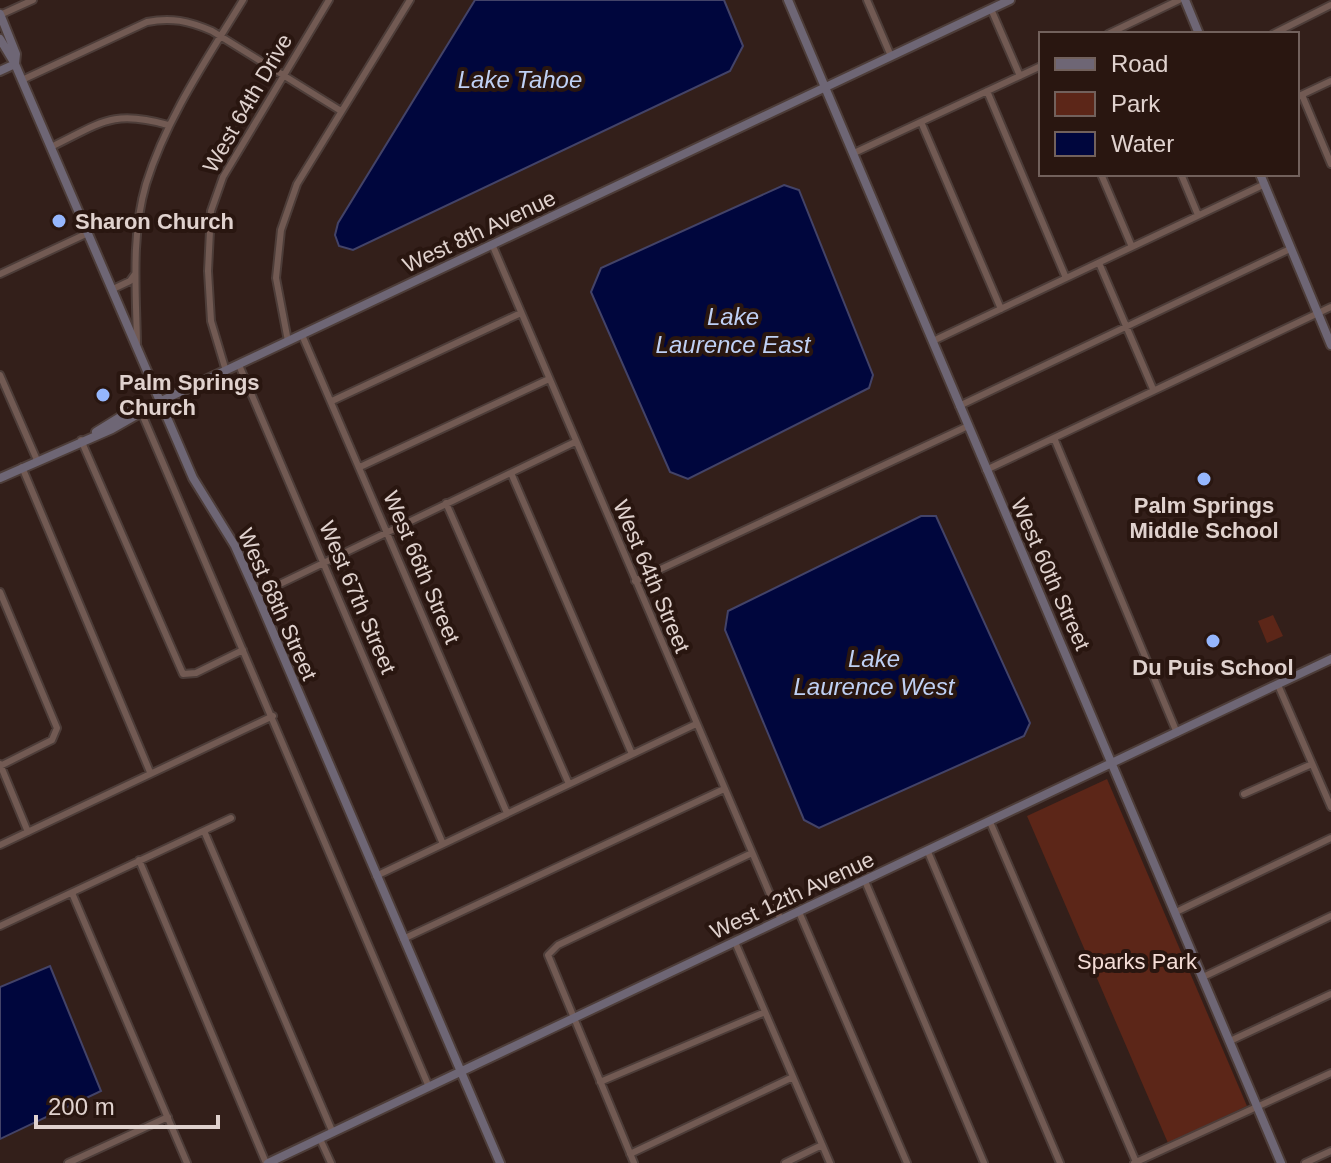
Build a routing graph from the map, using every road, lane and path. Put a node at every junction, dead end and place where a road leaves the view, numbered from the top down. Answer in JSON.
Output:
{"nodes":[{"id":1,"x":33,"y":0,"type":"edge"},
{"id":2,"x":243,"y":0,"type":"edge"},
{"id":3,"x":329,"y":0,"type":"edge"},
{"id":4,"x":410,"y":0,"type":"edge"},
{"id":5,"x":788,"y":0,"type":"edge"},
{"id":6,"x":867,"y":0,"type":"edge"},
{"id":7,"x":1010,"y":0,"type":"edge"},
{"id":8,"x":1182,"y":0,"type":"edge"},
{"id":9,"x":1331,"y":5,"type":"edge"},
{"id":10,"x":991,"y":9,"type":"junction"},
{"id":11,"x":0,"y":15,"type":"edge"},
{"id":12,"x":1120,"y":32,"type":"edge"},
{"id":13,"x":1198,"y":32,"type":"edge"},
{"id":14,"x":1277,"y":32,"type":"edge"},
{"id":15,"x":220,"y":38,"type":"junction"},
{"id":16,"x":0,"y":39,"type":"edge"},
{"id":17,"x":891,"y":56,"type":"junction"},
{"id":18,"x":15,"y":64,"type":"junction"},
{"id":19,"x":1039,"y":67,"type":"edge"},
{"id":20,"x":0,"y":71,"type":"edge"},
{"id":21,"x":282,"y":74,"type":"junction"},
{"id":22,"x":1020,"y":76,"type":"junction"},
{"id":23,"x":22,"y":80,"type":"junction"},
{"id":24,"x":1331,"y":81,"type":"edge"},
{"id":25,"x":825,"y":87,"type":"junction"},
{"id":26,"x":987,"y":91,"type":"junction"},
{"id":27,"x":1300,"y":96,"type":"edge"},
{"id":28,"x":341,"y":111,"type":"junction"},
{"id":29,"x":921,"y":122,"type":"junction"},
{"id":30,"x":168,"y":125,"type":"junction"},
{"id":31,"x":51,"y":147,"type":"junction"},
{"id":32,"x":854,"y":153,"type":"junction"},
{"id":33,"x":1330,"y":161,"type":"edge"},
{"id":34,"x":1102,"y":176,"type":"edge"},
{"id":35,"x":1182,"y":176,"type":"edge"},
{"id":36,"x":1261,"y":176,"type":"edge"},
{"id":37,"x":1265,"y":184,"type":"junction"},
{"id":38,"x":1198,"y":215,"type":"junction"},
{"id":39,"x":88,"y":233,"type":"junction"},
{"id":40,"x":492,"y":244,"type":"junction"},
{"id":41,"x":1132,"y":247,"type":"junction"},
{"id":42,"x":1290,"y":249,"type":"junction"},
{"id":43,"x":1099,"y":263,"type":"junction"},
{"id":44,"x":0,"y":274,"type":"edge"},
{"id":45,"x":135,"y":274,"type":"junction"},
{"id":46,"x":1066,"y":278,"type":"junction"},
{"id":47,"x":113,"y":289,"type":"junction"},
{"id":48,"x":1331,"y":307,"type":"edge"},
{"id":49,"x":1001,"y":309,"type":"junction"},
{"id":50,"x":1317,"y":312,"type":"junction"},
{"id":51,"x":521,"y":313,"type":"junction"},
{"id":52,"x":1126,"y":326,"type":"junction"},
{"id":53,"x":302,"y":335,"type":"junction"},
{"id":54,"x":288,"y":341,"type":"junction"},
{"id":55,"x":933,"y":341,"type":"junction"},
{"id":56,"x":137,"y":345,"type":"junction"},
{"id":57,"x":1331,"y":345,"type":"edge"},
{"id":58,"x":239,"y":365,"type":"junction"},
{"id":59,"x":226,"y":371,"type":"junction"},
{"id":60,"x":0,"y":375,"type":"edge"},
{"id":61,"x":549,"y":379,"type":"junction"},
{"id":62,"x":1153,"y":389,"type":"junction"},
{"id":63,"x":161,"y":401,"type":"junction"},
{"id":64,"x":332,"y":401,"type":"junction"},
{"id":65,"x":959,"y":406,"type":"junction"},
{"id":66,"x":145,"y":411,"type":"junction"},
{"id":67,"x":968,"y":426,"type":"junction"},
{"id":68,"x":1054,"y":438,"type":"junction"},
{"id":69,"x":81,"y":440,"type":"junction"},
{"id":70,"x":575,"y":442,"type":"junction"},
{"id":71,"x":37,"y":460,"type":"junction"},
{"id":72,"x":22,"y":467,"type":"junction"},
{"id":73,"x":360,"y":467,"type":"junction"},
{"id":74,"x":986,"y":470,"type":"junction"},
{"id":75,"x":511,"y":473,"type":"junction"},
{"id":76,"x":0,"y":478,"type":"edge"},
{"id":77,"x":446,"y":503,"type":"junction"},
{"id":78,"x":387,"y":531,"type":"junction"},
{"id":79,"x":324,"y":563,"type":"junction"},
{"id":80,"x":635,"y":581,"type":"junction"},
{"id":81,"x":0,"y":592,"type":"edge"},
{"id":82,"x":257,"y":595,"type":"junction"},
{"id":83,"x":243,"y":650,"type":"junction"},
{"id":84,"x":1331,"y":659,"type":"edge"},
{"id":85,"x":1278,"y":685,"type":"junction"},
{"id":86,"x":273,"y":716,"type":"junction"},
{"id":87,"x":696,"y":724,"type":"junction"},
{"id":88,"x":1177,"y":733,"type":"junction"},
{"id":89,"x":632,"y":754,"type":"junction"},
{"id":90,"x":1113,"y":763,"type":"junction"},
{"id":91,"x":1312,"y":764,"type":"junction"},
{"id":92,"x":0,"y":765,"type":"edge"},
{"id":93,"x":150,"y":772,"type":"junction"},
{"id":94,"x":569,"y":784,"type":"junction"},
{"id":95,"x":724,"y":789,"type":"junction"},
{"id":96,"x":1244,"y":794,"type":"dead end"},
{"id":97,"x":1331,"y":807,"type":"edge"},
{"id":98,"x":507,"y":813,"type":"junction"},
{"id":99,"x":231,"y":818,"type":"dead end"},
{"id":100,"x":990,"y":822,"type":"junction"},
{"id":101,"x":204,"y":831,"type":"junction"},
{"id":102,"x":28,"y":832,"type":"junction"},
{"id":103,"x":1331,"y":838,"type":"edge"},
{"id":104,"x":443,"y":844,"type":"junction"},
{"id":105,"x":0,"y":845,"type":"edge"},
{"id":106,"x":928,"y":852,"type":"junction"},
{"id":107,"x":752,"y":853,"type":"junction"},
{"id":108,"x":139,"y":860,"type":"junction"},
{"id":109,"x":376,"y":876,"type":"junction"},
{"id":110,"x":865,"y":881,"type":"junction"},
{"id":111,"x":72,"y":893,"type":"junction"},
{"id":112,"x":799,"y":912,"type":"junction"},
{"id":113,"x":1176,"y":912,"type":"junction"},
{"id":114,"x":1331,"y":916,"type":"edge"},
{"id":115,"x":781,"y":920,"type":"junction"},
{"id":116,"x":0,"y":926,"type":"edge"},
{"id":117,"x":403,"y":939,"type":"junction"},
{"id":118,"x":735,"y":942,"type":"junction"},
{"id":119,"x":1203,"y":977,"type":"junction"},
{"id":120,"x":1331,"y":994,"type":"edge"},
{"id":121,"x":765,"y":1012,"type":"junction"},
{"id":122,"x":573,"y":1019,"type":"junction"},
{"id":123,"x":1230,"y":1041,"type":"junction"},
{"id":124,"x":461,"y":1072,"type":"junction"},
{"id":125,"x":1331,"y":1073,"type":"edge"},
{"id":126,"x":793,"y":1077,"type":"junction"},
{"id":127,"x":600,"y":1082,"type":"junction"},
{"id":128,"x":429,"y":1087,"type":"junction"},
{"id":129,"x":1258,"y":1108,"type":"junction"},
{"id":130,"x":168,"y":1117,"type":"junction"},
{"id":131,"x":333,"y":1133,"type":"junction"},
{"id":132,"x":320,"y":1139,"type":"junction"},
{"id":133,"x":822,"y":1145,"type":"junction"},
{"id":134,"x":1331,"y":1151,"type":"edge"},
{"id":135,"x":630,"y":1154,"type":"junction"},
{"id":136,"x":1135,"y":1162,"type":"edge"},
{"id":137,"x":68,"y":1163,"type":"edge"},
{"id":138,"x":187,"y":1163,"type":"edge"},
{"id":139,"x":267,"y":1163,"type":"edge"},
{"id":140,"x":331,"y":1163,"type":"edge"},
{"id":141,"x":500,"y":1163,"type":"edge"},
{"id":142,"x":634,"y":1163,"type":"edge"},
{"id":143,"x":785,"y":1163,"type":"edge"},
{"id":144,"x":830,"y":1163,"type":"edge"},
{"id":145,"x":907,"y":1163,"type":"edge"},
{"id":146,"x":984,"y":1163,"type":"edge"},
{"id":147,"x":1060,"y":1163,"type":"edge"},
{"id":148,"x":1281,"y":1163,"type":"edge"},
{"id":149,"x":1305,"y":1163,"type":"edge"}],
"edges":[{"from":1,"to":11,"type":"street"},
{"from":2,"to":15,"type":"street"},
{"from":3,"to":21,"type":"street","name":"West 64th Drive"},
{"from":4,"to":28,"type":"street"},
{"from":5,"to":25,"type":"street","name":"West 60th Street"},
{"from":6,"to":17,"type":"street"},
{"from":7,"to":10,"type":"street","name":"West 8th Avenue"},
{"from":8,"to":12,"type":"street"},
{"from":8,"to":13,"type":"street"},
{"from":9,"to":14,"type":"street"},
{"from":10,"to":17,"type":"street","name":"West 8th Avenue"},
{"from":10,"to":22,"type":"street"},
{"from":11,"to":18,"type":"street","name":"West 68th Street"},
{"from":15,"to":21,"type":"street"},
{"from":15,"to":23,"type":"street"},
{"from":15,"to":30,"type":"street"},
{"from":16,"to":18,"type":"street","name":"West 68th Street"},
{"from":17,"to":25,"type":"street","name":"West 8th Avenue"},
{"from":18,"to":20,"type":"street"},
{"from":18,"to":23,"type":"street","name":"West 68th Street"},
{"from":19,"to":22,"type":"street"},
{"from":21,"to":28,"type":"street"},
{"from":21,"to":59,"type":"street","name":"West 64th Drive"},
{"from":22,"to":26,"type":"street"},
{"from":23,"to":31,"type":"street","name":"West 68th Street"},
{"from":24,"to":27,"type":"street"},
{"from":25,"to":32,"type":"street","name":"West 60th Street"},
{"from":25,"to":40,"type":"street","name":"West 8th Avenue"},
{"from":26,"to":29,"type":"street"},
{"from":26,"to":46,"type":"street"},
{"from":27,"to":33,"type":"street"},
{"from":28,"to":54,"type":"street"},
{"from":29,"to":32,"type":"street"},
{"from":29,"to":49,"type":"street"},
{"from":30,"to":31,"type":"street"},
{"from":30,"to":45,"type":"street"},
{"from":31,"to":39,"type":"street","name":"West 68th Street"},
{"from":32,"to":55,"type":"street","name":"West 60th Street"},
{"from":34,"to":41,"type":"street"},
{"from":35,"to":38,"type":"street"},
{"from":36,"to":37,"type":"street"},
{"from":37,"to":38,"type":"street"},
{"from":37,"to":42,"type":"street"},
{"from":38,"to":41,"type":"street"},
{"from":39,"to":44,"type":"street"},
{"from":39,"to":47,"type":"street","name":"West 68th Street"},
{"from":40,"to":51,"type":"street","name":"West 64th Street"},
{"from":40,"to":53,"type":"street","name":"West 8th Avenue"},
{"from":41,"to":43,"type":"street"},
{"from":42,"to":50,"type":"street"},
{"from":42,"to":52,"type":"street"},
{"from":43,"to":46,"type":"street"},
{"from":43,"to":52,"type":"street"},
{"from":45,"to":47,"type":"street"},
{"from":45,"to":56,"type":"street"},
{"from":46,"to":49,"type":"street"},
{"from":47,"to":56,"type":"street","name":"West 68th Street"},
{"from":48,"to":50,"type":"street"},
{"from":49,"to":55,"type":"street"},
{"from":50,"to":57,"type":"street"},
{"from":50,"to":62,"type":"street"},
{"from":51,"to":61,"type":"street","name":"West 64th Street"},
{"from":51,"to":64,"type":"street"},
{"from":52,"to":62,"type":"street"},
{"from":52,"to":65,"type":"street"},
{"from":53,"to":54,"type":"street","name":"West 8th Avenue"},
{"from":53,"to":64,"type":"street","name":"West 66th Street"},
{"from":54,"to":58,"type":"street","name":"West 8th Avenue"},
{"from":55,"to":65,"type":"street","name":"West 60th Street"},
{"from":56,"to":63,"type":"street","name":"West 68th Street"},
{"from":58,"to":59,"type":"street","name":"West 8th Avenue"},
{"from":58,"to":79,"type":"street","name":"West 67th Street"},
{"from":59,"to":63,"type":"street","name":"West 8th Avenue"},
{"from":60,"to":71,"type":"street"},
{"from":61,"to":70,"type":"street","name":"West 64th Street"},
{"from":61,"to":73,"type":"street"},
{"from":62,"to":68,"type":"street"},
{"from":63,"to":66,"type":"street","name":"West 8th Avenue"},
{"from":63,"to":82,"type":"street","name":"West 68th Street"},
{"from":64,"to":73,"type":"street","name":"West 66th Street"},
{"from":65,"to":67,"type":"street","name":"West 60th Street"},
{"from":66,"to":69,"type":"street","name":"West 8th Avenue"},
{"from":66,"to":83,"type":"street"},
{"from":67,"to":74,"type":"street","name":"West 60th Street"},
{"from":67,"to":80,"type":"street"},
{"from":68,"to":74,"type":"street"},
{"from":68,"to":88,"type":"street"},
{"from":69,"to":71,"type":"street","name":"West 8th Avenue"},
{"from":69,"to":83,"type":"street"},
{"from":70,"to":75,"type":"street"},
{"from":70,"to":80,"type":"street","name":"West 64th Street"},
{"from":71,"to":72,"type":"street","name":"West 8th Avenue"},
{"from":72,"to":76,"type":"street","name":"West 8th Avenue"},
{"from":72,"to":93,"type":"street"},
{"from":73,"to":78,"type":"street","name":"West 66th Street"},
{"from":74,"to":90,"type":"street","name":"West 60th Street"},
{"from":75,"to":77,"type":"street"},
{"from":75,"to":89,"type":"street"},
{"from":77,"to":78,"type":"street"},
{"from":77,"to":94,"type":"street"},
{"from":78,"to":79,"type":"street"},
{"from":78,"to":98,"type":"street","name":"West 66th Street"},
{"from":79,"to":82,"type":"street"},
{"from":79,"to":104,"type":"street","name":"West 67th Street"},
{"from":80,"to":87,"type":"street","name":"West 64th Street"},
{"from":81,"to":92,"type":"street"},
{"from":82,"to":109,"type":"street","name":"West 68th Street"},
{"from":83,"to":86,"type":"street"},
{"from":84,"to":85,"type":"street","name":"West 12th Avenue"},
{"from":85,"to":88,"type":"street","name":"West 12th Avenue"},
{"from":85,"to":91,"type":"street"},
{"from":86,"to":93,"type":"street"},
{"from":86,"to":128,"type":"street"},
{"from":87,"to":89,"type":"street"},
{"from":87,"to":95,"type":"street","name":"West 64th Street"},
{"from":88,"to":90,"type":"street","name":"West 12th Avenue"},
{"from":89,"to":94,"type":"street"},
{"from":90,"to":100,"type":"street","name":"West 12th Avenue"},
{"from":90,"to":113,"type":"street","name":"West 60th Street"},
{"from":91,"to":96,"type":"street"},
{"from":91,"to":97,"type":"street"},
{"from":92,"to":102,"type":"street"},
{"from":93,"to":102,"type":"street"},
{"from":94,"to":98,"type":"street"},
{"from":95,"to":107,"type":"street","name":"West 64th Street"},
{"from":95,"to":117,"type":"street"},
{"from":98,"to":104,"type":"street"},
{"from":99,"to":101,"type":"street"},
{"from":100,"to":106,"type":"street","name":"West 12th Avenue"},
{"from":100,"to":136,"type":"street"},
{"from":101,"to":108,"type":"street"},
{"from":101,"to":131,"type":"street"},
{"from":102,"to":105,"type":"street"},
{"from":103,"to":113,"type":"street"},
{"from":104,"to":109,"type":"street"},
{"from":106,"to":110,"type":"street","name":"West 12th Avenue"},
{"from":106,"to":147,"type":"street"},
{"from":107,"to":115,"type":"street","name":"West 64th Street"},
{"from":107,"to":122,"type":"street"},
{"from":108,"to":111,"type":"street"},
{"from":108,"to":139,"type":"street"},
{"from":109,"to":117,"type":"street","name":"West 68th Street"},
{"from":110,"to":112,"type":"street","name":"West 12th Avenue"},
{"from":110,"to":146,"type":"street"},
{"from":111,"to":116,"type":"street"},
{"from":111,"to":130,"type":"street"},
{"from":112,"to":115,"type":"street","name":"West 12th Avenue"},
{"from":112,"to":145,"type":"street"},
{"from":113,"to":119,"type":"street","name":"West 60th Street"},
{"from":114,"to":119,"type":"street"},
{"from":115,"to":118,"type":"street","name":"West 12th Avenue"},
{"from":117,"to":124,"type":"street","name":"West 68th Street"},
{"from":118,"to":121,"type":"street"},
{"from":118,"to":122,"type":"street","name":"West 12th Avenue"},
{"from":119,"to":123,"type":"street","name":"West 60th Street"},
{"from":120,"to":123,"type":"street"},
{"from":121,"to":126,"type":"street"},
{"from":121,"to":127,"type":"street"},
{"from":122,"to":124,"type":"street","name":"West 12th Avenue"},
{"from":122,"to":127,"type":"street"},
{"from":123,"to":129,"type":"street","name":"West 60th Street"},
{"from":124,"to":128,"type":"street","name":"West 12th Avenue"},
{"from":124,"to":141,"type":"street","name":"West 68th Street"},
{"from":125,"to":129,"type":"street"},
{"from":126,"to":133,"type":"street"},
{"from":126,"to":135,"type":"street"},
{"from":127,"to":135,"type":"street"},
{"from":128,"to":131,"type":"street","name":"West 12th Avenue"},
{"from":129,"to":136,"type":"street"},
{"from":129,"to":148,"type":"street","name":"West 60th Street"},
{"from":130,"to":137,"type":"street"},
{"from":130,"to":138,"type":"street"},
{"from":131,"to":132,"type":"street","name":"West 12th Avenue"},
{"from":132,"to":139,"type":"street","name":"West 12th Avenue"},
{"from":132,"to":140,"type":"street"},
{"from":133,"to":143,"type":"street"},
{"from":133,"to":144,"type":"street"},
{"from":134,"to":149,"type":"street"},
{"from":135,"to":142,"type":"street"}]}
